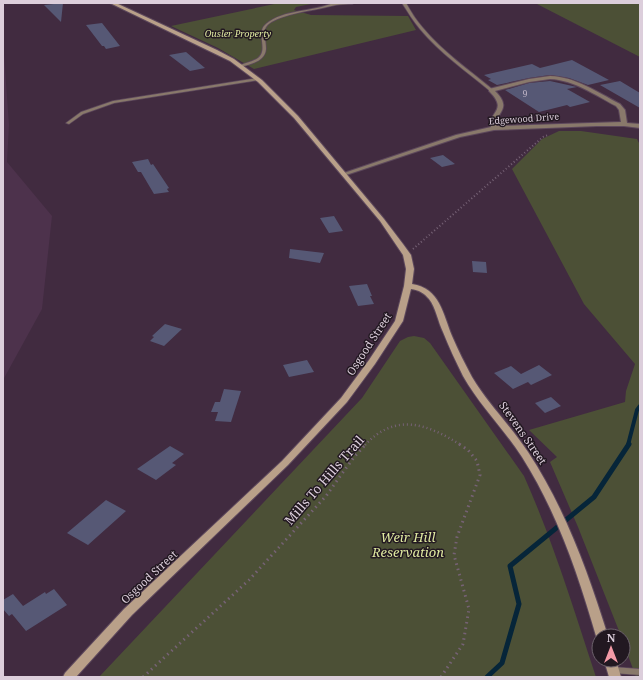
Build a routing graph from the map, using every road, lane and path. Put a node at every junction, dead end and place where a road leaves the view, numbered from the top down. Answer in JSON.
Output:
{"nodes":[{"id":1,"x":112,"y":3,"type":"edge"},
{"id":2,"x":352,"y":3,"type":"edge"},
{"id":3,"x":404,"y":3,"type":"edge"},
{"id":4,"x":336,"y":4,"type":"edge"},
{"id":5,"x":240,"y":66,"type":"junction"},
{"id":6,"x":258,"y":79,"type":"junction"},
{"id":7,"x":491,"y":90,"type":"junction"},
{"id":8,"x":68,"y":123,"type":"dead end"},
{"id":9,"x":624,"y":124,"type":"junction"},
{"id":10,"x":640,"y":126,"type":"edge"},
{"id":11,"x":494,"y":128,"type":"junction"},
{"id":12,"x":552,"y":134,"type":"dead end"},
{"id":13,"x":344,"y":174,"type":"junction"},
{"id":14,"x":407,"y":255,"type":"junction"},
{"id":15,"x":408,"y":286,"type":"junction"},
{"id":16,"x":600,"y":628,"type":"edge"},
{"id":17,"x":612,"y":669,"type":"edge"},
{"id":18,"x":640,"y":672,"type":"edge"},
{"id":19,"x":69,"y":677,"type":"edge"},
{"id":20,"x":143,"y":677,"type":"edge"},
{"id":21,"x":441,"y":677,"type":"edge"}],
"edges":[{"from":1,"to":5,"type":"street","name":"Osgood Street"},
{"from":2,"to":4,"type":"lane"},
{"from":3,"to":7,"type":"lane"},
{"from":4,"to":5,"type":"lane"},
{"from":5,"to":6,"type":"street","name":"Osgood Street"},
{"from":6,"to":8,"type":"lane"},
{"from":6,"to":13,"type":"street","name":"Osgood Street"},
{"from":7,"to":9,"type":"street"},
{"from":7,"to":11,"type":"street"},
{"from":9,"to":10,"type":"street","name":"Edgewood Drive"},
{"from":9,"to":11,"type":"street","name":"Edgewood Drive"},
{"from":11,"to":13,"type":"street","name":"Edgewood Drive"},
{"from":12,"to":14,"type":"path"},
{"from":13,"to":14,"type":"street","name":"Osgood Street"},
{"from":14,"to":15,"type":"street","name":"Osgood Street"},
{"from":15,"to":16,"type":"street","name":"Stevens Street"},
{"from":15,"to":19,"type":"street","name":"Osgood Street"},
{"from":17,"to":18,"type":"lane"},
{"from":20,"to":21,"type":"path","name":"Mills To Hills Trail"}]}
